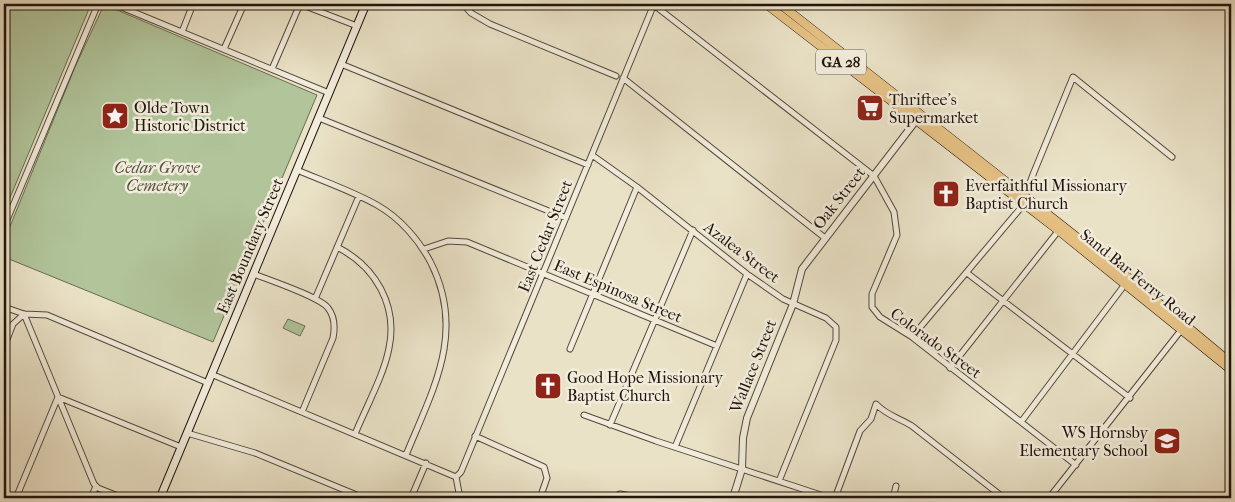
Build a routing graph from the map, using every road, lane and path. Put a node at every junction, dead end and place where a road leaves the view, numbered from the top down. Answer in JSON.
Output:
{"nodes":[{"id":1,"x":98,"y":4,"type":"edge"},
{"id":2,"x":114,"y":4,"type":"edge"},
{"id":3,"x":194,"y":4,"type":"edge"},
{"id":4,"x":244,"y":4,"type":"edge"},
{"id":5,"x":300,"y":4,"type":"edge"},
{"id":6,"x":366,"y":4,"type":"edge"},
{"id":7,"x":463,"y":4,"type":"edge"},
{"id":8,"x":654,"y":4,"type":"edge"},
{"id":9,"x":766,"y":4,"type":"edge"},
{"id":10,"x":780,"y":4,"type":"edge"},
{"id":11,"x":357,"y":26,"type":"junction"},
{"id":12,"x":182,"y":32,"type":"junction"},
{"id":13,"x":224,"y":49,"type":"junction"},
{"id":14,"x":341,"y":64,"type":"junction"},
{"id":15,"x":272,"y":69,"type":"junction"},
{"id":16,"x":616,"y":76,"type":"dead end"},
{"id":17,"x":623,"y":78,"type":"junction"},
{"id":18,"x":329,"y":93,"type":"junction"},
{"id":19,"x":919,"y":117,"type":"junction"},
{"id":20,"x":319,"y":118,"type":"junction"},
{"id":21,"x":592,"y":155,"type":"junction"},
{"id":22,"x":1172,"y":157,"type":"dead end"},
{"id":23,"x":588,"y":165,"type":"junction"},
{"id":24,"x":297,"y":170,"type":"junction"},
{"id":25,"x":874,"y":176,"type":"junction"},
{"id":26,"x":637,"y":187,"type":"junction"},
{"id":27,"x":359,"y":196,"type":"junction"},
{"id":28,"x":1025,"y":200,"type":"junction"},
{"id":29,"x":566,"y":218,"type":"junction"},
{"id":30,"x":4,"y":227,"type":"edge"},
{"id":31,"x":1061,"y":228,"type":"junction"},
{"id":32,"x":692,"y":230,"type":"junction"},
{"id":33,"x":826,"y":238,"type":"junction"},
{"id":34,"x":337,"y":247,"type":"junction"},
{"id":35,"x":424,"y":249,"type":"junction"},
{"id":36,"x":254,"y":274,"type":"junction"},
{"id":37,"x":544,"y":274,"type":"junction"},
{"id":38,"x":747,"y":274,"type":"junction"},
{"id":39,"x":967,"y":274,"type":"junction"},
{"id":40,"x":1127,"y":281,"type":"junction"},
{"id":41,"x":593,"y":294,"type":"junction"},
{"id":42,"x":315,"y":299,"type":"junction"},
{"id":43,"x":1003,"y":302,"type":"junction"},
{"id":44,"x":794,"y":304,"type":"junction"},
{"id":45,"x":4,"y":306,"type":"edge"},
{"id":46,"x":24,"y":314,"type":"junction"},
{"id":47,"x":655,"y":320,"type":"junction"},
{"id":48,"x":1184,"y":327,"type":"junction"},
{"id":49,"x":912,"y":337,"type":"junction"},
{"id":50,"x":717,"y":346,"type":"junction"},
{"id":51,"x":4,"y":347,"type":"edge"},
{"id":52,"x":570,"y":348,"type":"dead end"},
{"id":53,"x":1072,"y":355,"type":"junction"},
{"id":54,"x":1231,"y":363,"type":"edge"},
{"id":55,"x":950,"y":368,"type":"junction"},
{"id":56,"x":1231,"y":370,"type":"edge"},
{"id":57,"x":211,"y":374,"type":"junction"},
{"id":58,"x":208,"y":383,"type":"junction"},
{"id":59,"x":58,"y":397,"type":"junction"},
{"id":60,"x":1130,"y":398,"type":"junction"},
{"id":61,"x":302,"y":412,"type":"junction"},
{"id":62,"x":584,"y":415,"type":"dead end"},
{"id":63,"x":1021,"y":422,"type":"junction"},
{"id":64,"x":610,"y":425,"type":"junction"},
{"id":65,"x":187,"y":433,"type":"junction"},
{"id":66,"x":355,"y":434,"type":"junction"},
{"id":67,"x":476,"y":436,"type":"junction"},
{"id":68,"x":181,"y":446,"type":"junction"},
{"id":69,"x":675,"y":447,"type":"junction"},
{"id":70,"x":406,"y":455,"type":"junction"},
{"id":71,"x":426,"y":463,"type":"junction"},
{"id":72,"x":1076,"y":465,"type":"junction"},
{"id":73,"x":742,"y":469,"type":"junction"},
{"id":74,"x":456,"y":477,"type":"junction"},
{"id":75,"x":779,"y":481,"type":"junction"},
{"id":76,"x":96,"y":486,"type":"junction"},
{"id":77,"x":896,"y":486,"type":"dead end"},
{"id":78,"x":612,"y":497,"type":"edge"},
{"id":79,"x":16,"y":498,"type":"edge"},
{"id":80,"x":91,"y":498,"type":"edge"},
{"id":81,"x":123,"y":498,"type":"edge"},
{"id":82,"x":160,"y":498,"type":"edge"},
{"id":83,"x":364,"y":498,"type":"edge"},
{"id":84,"x":411,"y":498,"type":"edge"},
{"id":85,"x":460,"y":498,"type":"edge"},
{"id":86,"x":540,"y":498,"type":"edge"},
{"id":87,"x":642,"y":498,"type":"edge"},
{"id":88,"x":733,"y":498,"type":"edge"},
{"id":89,"x":830,"y":498,"type":"edge"},
{"id":90,"x":835,"y":498,"type":"edge"},
{"id":91,"x":893,"y":498,"type":"edge"},
{"id":92,"x":1004,"y":498,"type":"edge"},
{"id":93,"x":1049,"y":498,"type":"edge"}],
"edges":[{"from":1,"to":30,"type":"street"},
{"from":2,"to":12,"type":"street"},
{"from":3,"to":12,"type":"street"},
{"from":4,"to":13,"type":"street"},
{"from":5,"to":11,"type":"street"},
{"from":5,"to":15,"type":"street"},
{"from":6,"to":11,"type":"main road","name":"East Boundary Street"},
{"from":7,"to":16,"type":"street"},
{"from":8,"to":17,"type":"street","name":"East Cedar Street"},
{"from":8,"to":25,"type":"street"},
{"from":9,"to":19,"type":"main road","name":"Sand Bar Ferry Road","number":"GA 28"},
{"from":10,"to":19,"type":"main road","name":"Sand Bar Ferry Road","number":"GA 28"},
{"from":11,"to":14,"type":"main road","name":"East Boundary Street"},
{"from":12,"to":13,"type":"street"},
{"from":13,"to":15,"type":"street"},
{"from":14,"to":18,"type":"main road","name":"East Boundary Street"},
{"from":14,"to":23,"type":"street"},
{"from":15,"to":18,"type":"street"},
{"from":17,"to":21,"type":"street","name":"East Cedar Street"},
{"from":17,"to":33,"type":"street"},
{"from":18,"to":20,"type":"main road","name":"East Boundary Street"},
{"from":19,"to":25,"type":"street","name":"Oak Street"},
{"from":19,"to":28,"type":"main road","name":"Sand Bar Ferry Road","number":"GA 28"},
{"from":20,"to":24,"type":"main road","name":"East Boundary Street"},
{"from":20,"to":29,"type":"street"},
{"from":21,"to":23,"type":"street","name":"East Cedar Street"},
{"from":21,"to":26,"type":"street","name":"Azalea Street"},
{"from":22,"to":28,"type":"street"},
{"from":23,"to":29,"type":"street","name":"East Cedar Street"},
{"from":24,"to":27,"type":"street"},
{"from":24,"to":36,"type":"main road","name":"East Boundary Street"},
{"from":25,"to":33,"type":"street","name":"Oak Street"},
{"from":25,"to":49,"type":"street","name":"Colorado Street"},
{"from":26,"to":32,"type":"street","name":"Azalea Street"},
{"from":26,"to":41,"type":"street"},
{"from":27,"to":34,"type":"street"},
{"from":27,"to":35,"type":"street"},
{"from":28,"to":31,"type":"main road","name":"Sand Bar Ferry Road","number":"GA 28"},
{"from":28,"to":39,"type":"street"},
{"from":29,"to":37,"type":"street","name":"East Cedar Street"},
{"from":31,"to":40,"type":"main road","name":"Sand Bar Ferry Road","number":"GA 28"},
{"from":31,"to":43,"type":"street"},
{"from":32,"to":38,"type":"street","name":"Azalea Street"},
{"from":32,"to":47,"type":"street"},
{"from":33,"to":44,"type":"street","name":"Oak Street"},
{"from":34,"to":42,"type":"street"},
{"from":34,"to":66,"type":"street"},
{"from":35,"to":37,"type":"street","name":"East Espinosa Street"},
{"from":35,"to":70,"type":"street"},
{"from":36,"to":42,"type":"street"},
{"from":36,"to":57,"type":"main road","name":"East Boundary Street"},
{"from":37,"to":41,"type":"street","name":"East Espinosa Street"},
{"from":37,"to":67,"type":"street","name":"East Cedar Street"},
{"from":38,"to":44,"type":"street","name":"Azalea Street"},
{"from":38,"to":50,"type":"street"},
{"from":39,"to":43,"type":"street"},
{"from":39,"to":49,"type":"street"},
{"from":40,"to":48,"type":"main road","name":"Sand Bar Ferry Road","number":"GA 28"},
{"from":40,"to":53,"type":"street"},
{"from":41,"to":47,"type":"street","name":"East Espinosa Street"},
{"from":41,"to":52,"type":"street"},
{"from":42,"to":61,"type":"street"},
{"from":43,"to":53,"type":"street"},
{"from":43,"to":55,"type":"street"},
{"from":44,"to":73,"type":"street","name":"Wallace Street"},
{"from":44,"to":75,"type":"street","name":"Azalea Street"},
{"from":45,"to":46,"type":"street"},
{"from":46,"to":51,"type":"street"},
{"from":46,"to":58,"type":"street"},
{"from":46,"to":59,"type":"street"},
{"from":47,"to":50,"type":"street","name":"East Espinosa Street"},
{"from":47,"to":64,"type":"street"},
{"from":48,"to":54,"type":"main road","name":"Sand Bar Ferry Road","number":"GA 28"},
{"from":48,"to":56,"type":"main road","name":"Sand Bar Ferry Road","number":"GA 28"},
{"from":48,"to":60,"type":"street"},
{"from":49,"to":55,"type":"street","name":"Colorado Street"},
{"from":50,"to":69,"type":"street"},
{"from":53,"to":60,"type":"street"},
{"from":53,"to":63,"type":"street"},
{"from":55,"to":63,"type":"street","name":"Colorado Street"},
{"from":57,"to":58,"type":"main road","name":"East Boundary Street"},
{"from":57,"to":61,"type":"street"},
{"from":58,"to":65,"type":"main road","name":"East Boundary Street"},
{"from":59,"to":68,"type":"street"},
{"from":59,"to":76,"type":"street"},
{"from":59,"to":79,"type":"street"},
{"from":60,"to":72,"type":"street"},
{"from":61,"to":66,"type":"street"},
{"from":62,"to":64,"type":"street"},
{"from":63,"to":72,"type":"street","name":"Colorado Street"},
{"from":64,"to":69,"type":"street"},
{"from":65,"to":68,"type":"main road","name":"East Boundary Street"},
{"from":65,"to":83,"type":"street"},
{"from":66,"to":70,"type":"street"},
{"from":67,"to":74,"type":"street","name":"East Cedar Street"},
{"from":67,"to":86,"type":"street"},
{"from":68,"to":82,"type":"main road","name":"East Boundary Street"},
{"from":69,"to":73,"type":"street"},
{"from":70,"to":71,"type":"street"},
{"from":71,"to":74,"type":"street"},
{"from":71,"to":84,"type":"street"},
{"from":72,"to":93,"type":"street"},
{"from":73,"to":75,"type":"street"},
{"from":73,"to":88,"type":"street","name":"Wallace Street"},
{"from":74,"to":85,"type":"street"},
{"from":75,"to":89,"type":"street"},
{"from":76,"to":80,"type":"street"},
{"from":76,"to":81,"type":"street"},
{"from":77,"to":91,"type":"street"},
{"from":78,"to":87,"type":"street"},
{"from":90,"to":92,"type":"street"}]}
